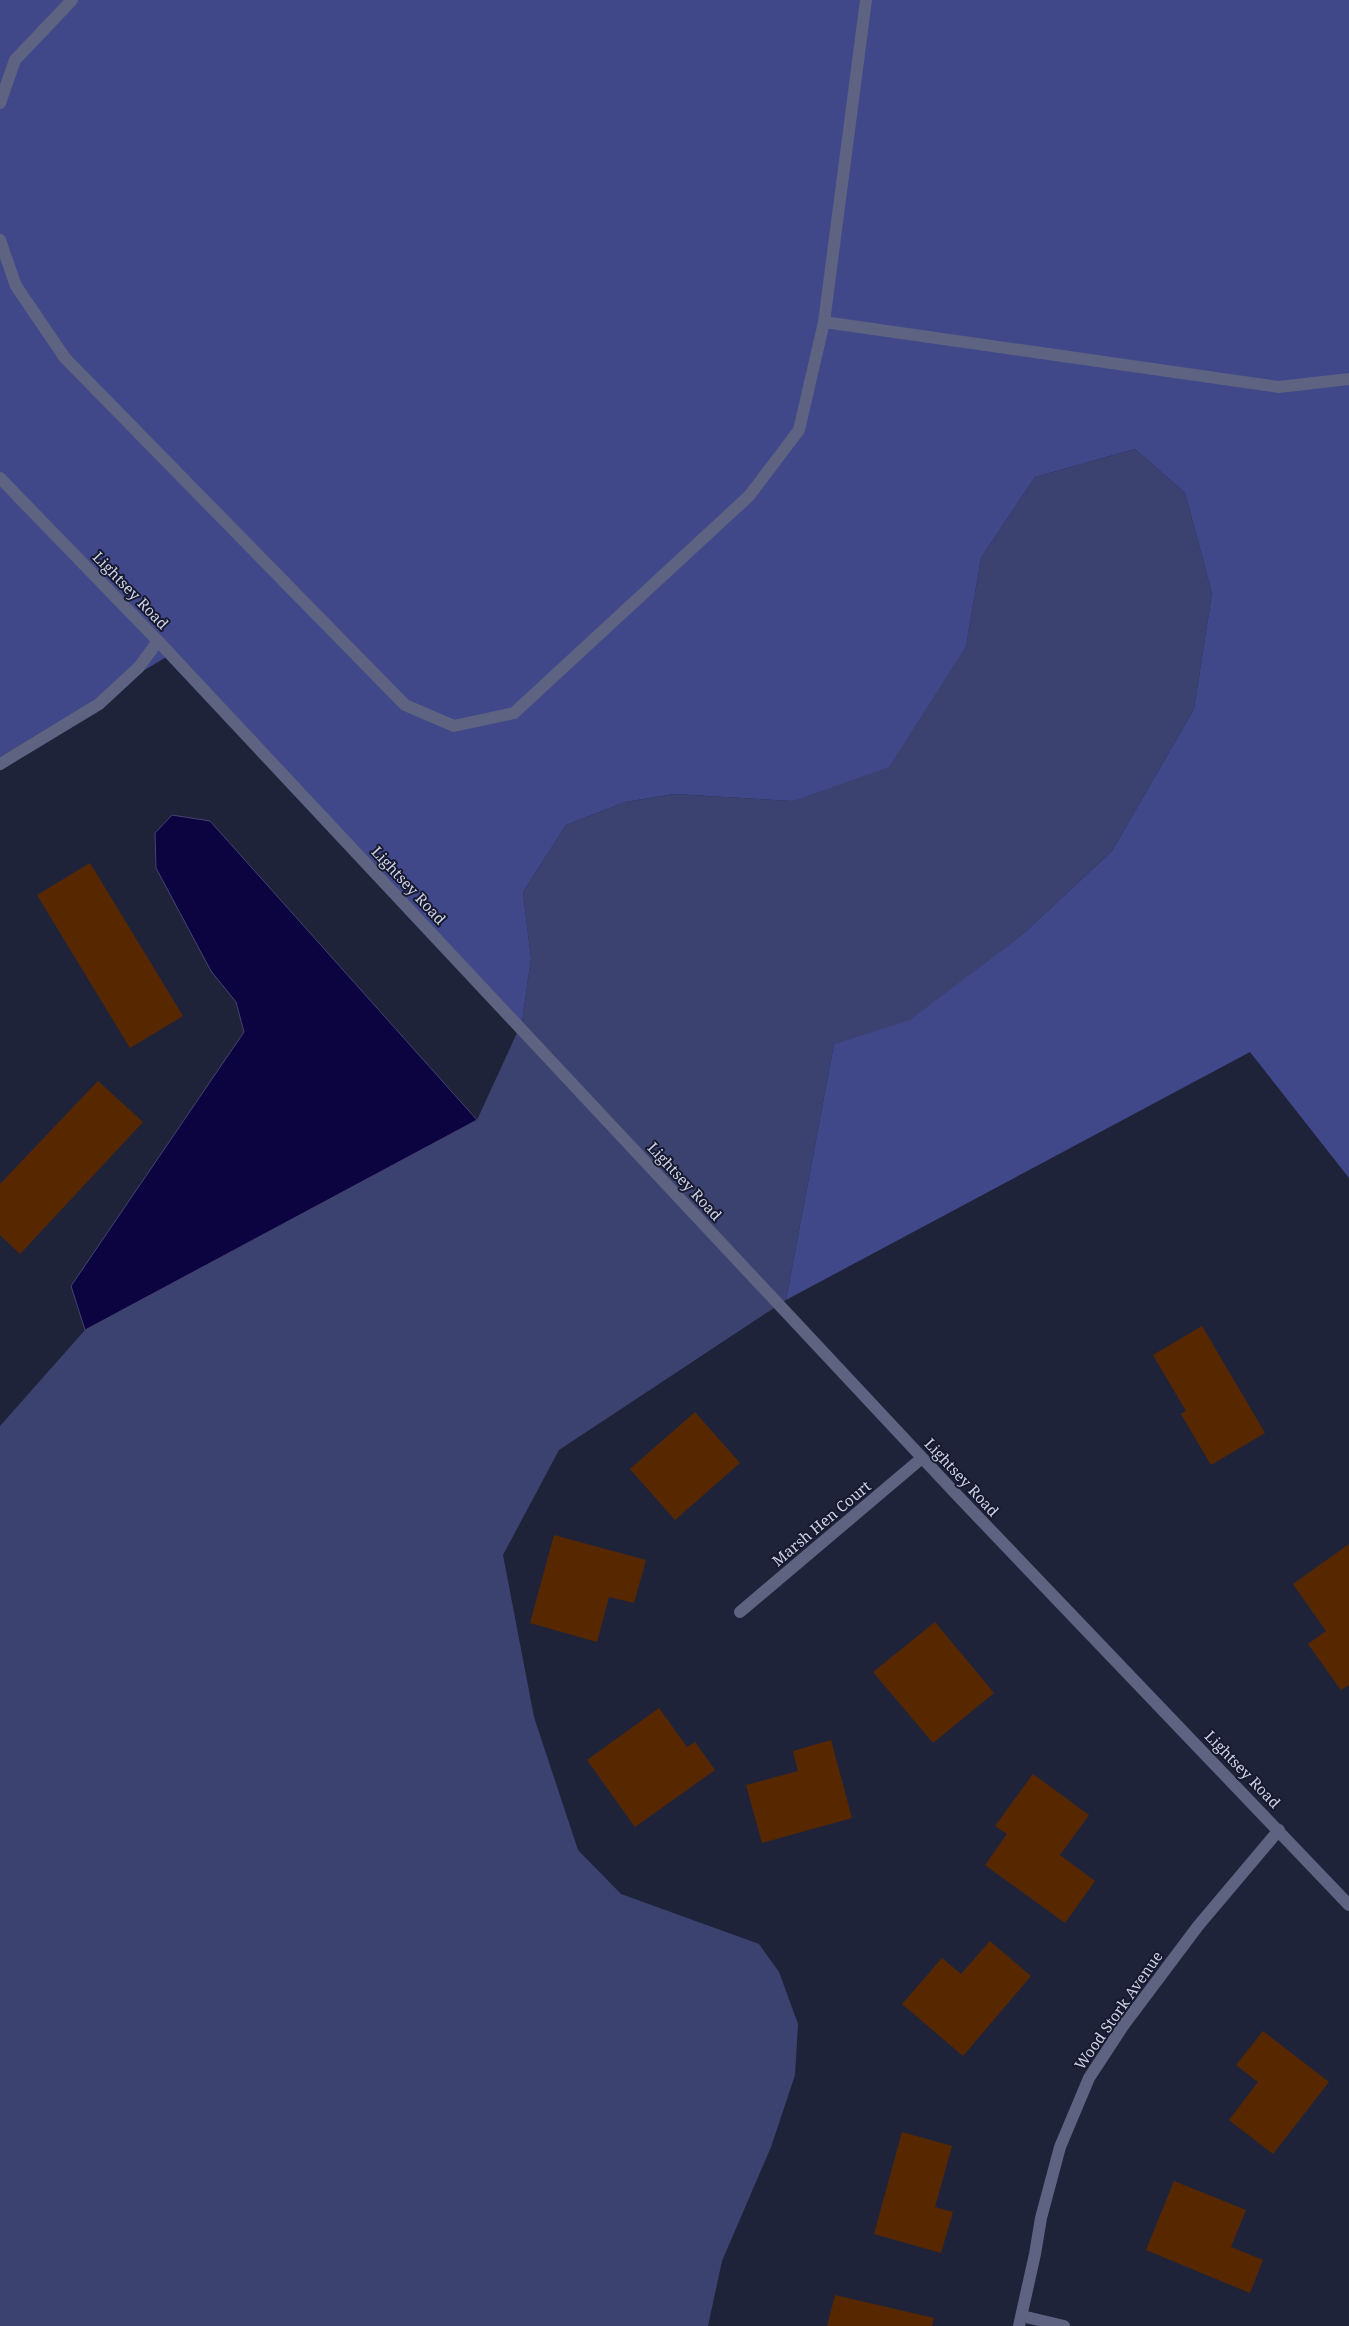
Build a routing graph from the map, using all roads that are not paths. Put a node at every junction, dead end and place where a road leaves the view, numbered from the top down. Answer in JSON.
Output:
{"nodes":[{"id":1,"x":72,"y":0,"type":"edge"},
{"id":2,"x":866,"y":0,"type":"edge"},
{"id":3,"x":0,"y":103,"type":"edge"},
{"id":4,"x":0,"y":240,"type":"edge"},
{"id":5,"x":824,"y":322,"type":"junction"},
{"id":6,"x":1349,"y":380,"type":"edge"},
{"id":7,"x":0,"y":478,"type":"edge"},
{"id":8,"x":158,"y":641,"type":"junction"},
{"id":9,"x":0,"y":764,"type":"edge"},
{"id":10,"x":922,"y":1458,"type":"junction"},
{"id":11,"x":740,"y":1612,"type":"dead end"},
{"id":12,"x":1279,"y":1830,"type":"junction"},
{"id":13,"x":1349,"y":1905,"type":"edge"},
{"id":14,"x":1020,"y":2321,"type":"edge"},
{"id":15,"x":1064,"y":2326,"type":"edge"}],
"edges":[{"from":1,"to":3,"type":"street"},
{"from":2,"to":5,"type":"street"},
{"from":4,"to":5,"type":"street"},
{"from":5,"to":6,"type":"street"},
{"from":7,"to":8,"type":"street","name":"Lightsey Road"},
{"from":8,"to":9,"type":"street"},
{"from":8,"to":10,"type":"street","name":"Lightsey Road"},
{"from":10,"to":11,"type":"street","name":"Marsh Hen Court"},
{"from":10,"to":12,"type":"street","name":"Lightsey Road"},
{"from":12,"to":13,"type":"street","name":"Lightsey Road"},
{"from":12,"to":14,"type":"street","name":"Wood Stork Avenue"},
{"from":14,"to":15,"type":"street"}]}
